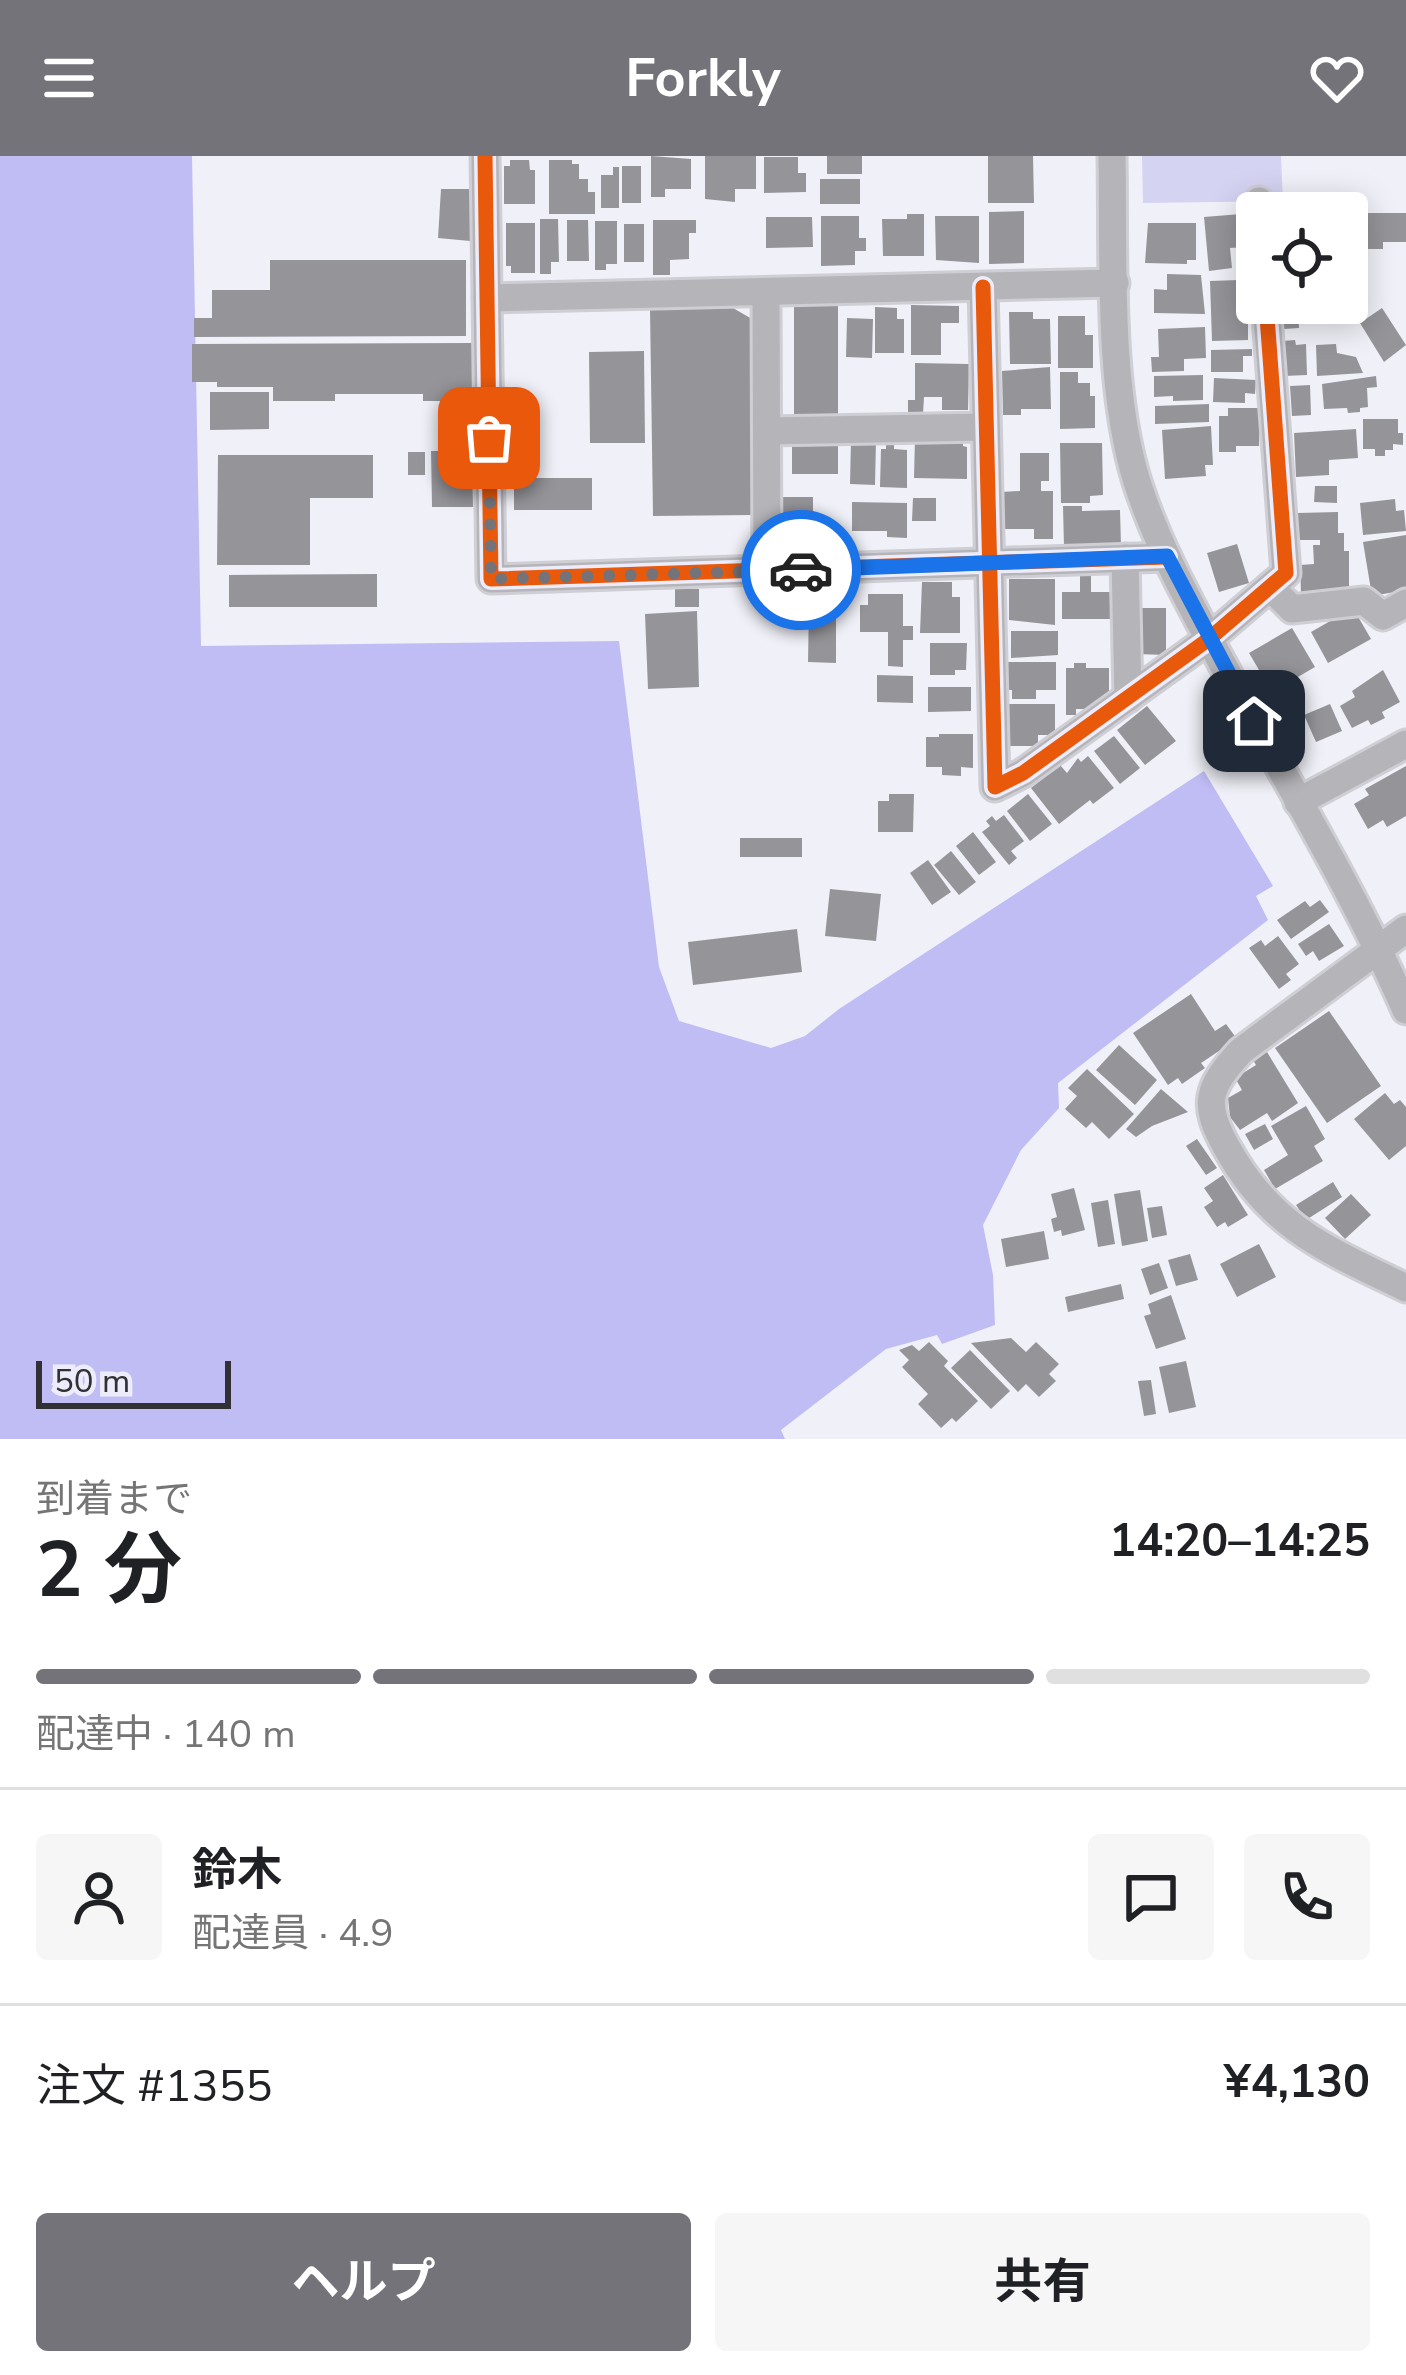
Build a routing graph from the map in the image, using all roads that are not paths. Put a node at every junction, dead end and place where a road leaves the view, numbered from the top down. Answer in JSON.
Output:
{"nodes":[{"id":1,"x":485,"y":156,"type":"edge"},
{"id":2,"x":1112,"y":156,"type":"edge"},
{"id":3,"x":1115,"y":284,"type":"junction"},
{"id":4,"x":983,"y":287,"type":"junction"},
{"id":5,"x":766,"y":293,"type":"junction"},
{"id":6,"x":487,"y":298,"type":"junction"},
{"id":7,"x":1268,"y":324,"type":"edge"},
{"id":8,"x":985,"y":427,"type":"junction"},
{"id":9,"x":767,"y":430,"type":"junction"},
{"id":10,"x":1167,"y":556,"type":"junction"},
{"id":11,"x":1125,"y":558,"type":"junction"},
{"id":12,"x":988,"y":564,"type":"junction"},
{"id":13,"x":767,"y":571,"type":"junction"},
{"id":14,"x":1270,"y":588,"type":"junction"},
{"id":15,"x":1406,"y":603,"type":"edge"},
{"id":16,"x":1209,"y":640,"type":"junction"},
{"id":17,"x":1128,"y":698,"type":"junction"},
{"id":18,"x":1406,"y":744,"type":"edge"},
{"id":19,"x":1298,"y":802,"type":"junction"},
{"id":20,"x":1406,"y":928,"type":"edge"},
{"id":21,"x":1378,"y":948,"type":"junction"},
{"id":22,"x":1406,"y":1010,"type":"edge"},
{"id":23,"x":1406,"y":1288,"type":"edge"}],
"edges":[{"from":1,"to":6,"type":"street"},
{"from":2,"to":3,"type":"street"},
{"from":3,"to":4,"type":"street"},
{"from":3,"to":10,"type":"street"},
{"from":4,"to":5,"type":"street"},
{"from":4,"to":8,"type":"street"},
{"from":5,"to":6,"type":"street"},
{"from":5,"to":9,"type":"street"},
{"from":6,"to":13,"type":"street"},
{"from":7,"to":14,"type":"street"},
{"from":8,"to":9,"type":"street"},
{"from":8,"to":12,"type":"street"},
{"from":9,"to":13,"type":"street"},
{"from":10,"to":11,"type":"street"},
{"from":10,"to":16,"type":"street"},
{"from":11,"to":12,"type":"street"},
{"from":11,"to":17,"type":"street"},
{"from":12,"to":13,"type":"street"},
{"from":12,"to":17,"type":"street"},
{"from":14,"to":15,"type":"street"},
{"from":14,"to":16,"type":"street"},
{"from":16,"to":17,"type":"street"},
{"from":16,"to":19,"type":"street"},
{"from":18,"to":19,"type":"street"},
{"from":19,"to":21,"type":"street"},
{"from":20,"to":21,"type":"street"},
{"from":21,"to":22,"type":"street"},
{"from":21,"to":23,"type":"street"}]}
